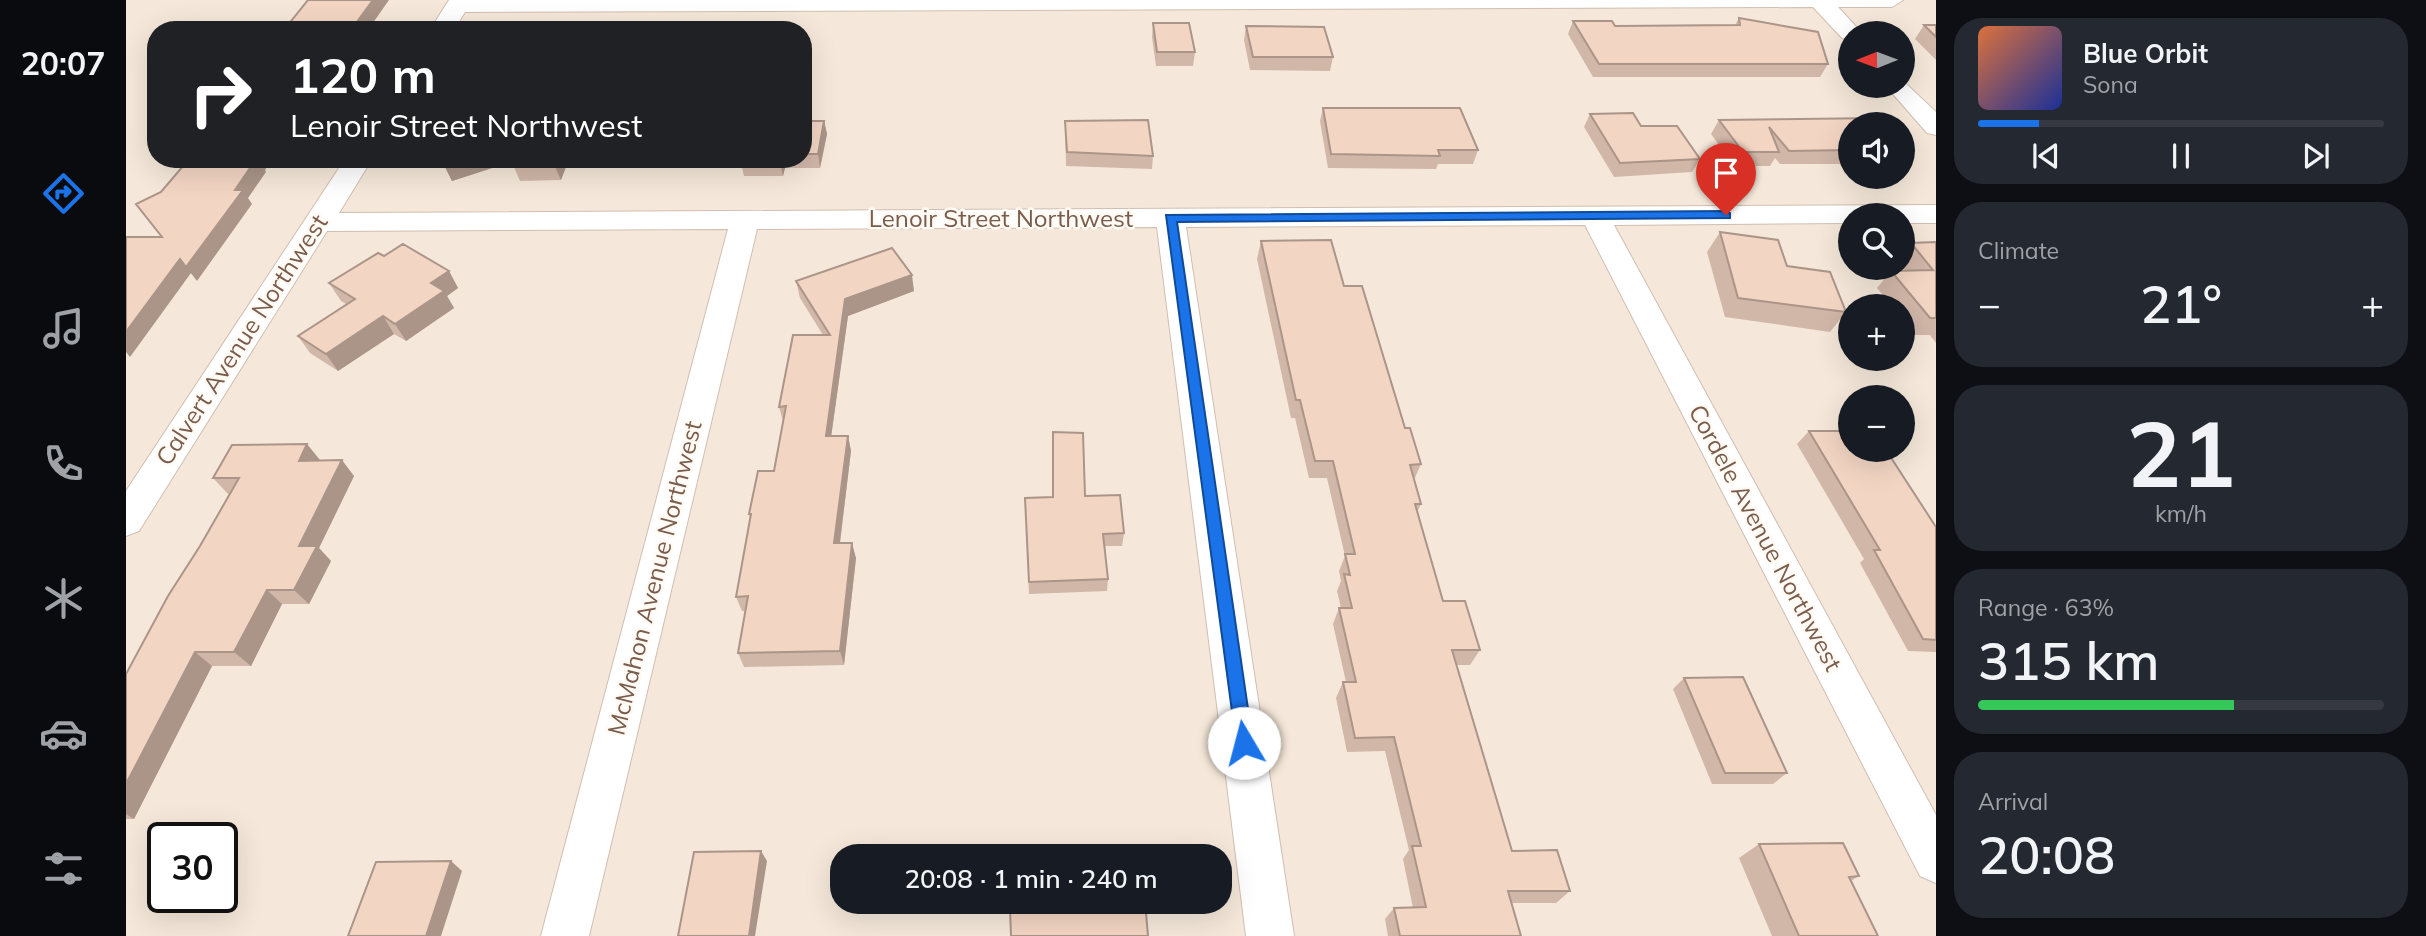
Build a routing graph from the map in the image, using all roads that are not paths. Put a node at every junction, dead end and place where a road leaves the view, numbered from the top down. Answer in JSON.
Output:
{"nodes":[{"id":1,"x":1819,"y":0,"type":"edge"},
{"id":2,"x":1892,"y":0,"type":"edge"},
{"id":3,"x":459,"y":3,"type":"edge"},
{"id":4,"x":448,"y":21,"type":"edge"},
{"id":5,"x":1839,"y":21,"type":"edge"},
{"id":6,"x":1909,"y":98,"type":"edge"},
{"id":7,"x":1936,"y":127,"type":"edge"},
{"id":8,"x":353,"y":168,"type":"edge"},
{"id":9,"x":1936,"y":215,"type":"edge"},
{"id":10,"x":1595,"y":216,"type":"junction"},
{"id":11,"x":1170,"y":218,"type":"junction"},
{"id":12,"x":745,"y":220,"type":"junction"},
{"id":13,"x":318,"y":222,"type":"junction"},
{"id":14,"x":126,"y":521,"type":"edge"},
{"id":15,"x":1936,"y":860,"type":"edge"},
{"id":16,"x":565,"y":936,"type":"edge"},
{"id":17,"x":1270,"y":936,"type":"edge"}],
"edges":[{"from":1,"to":2,"type":"street"},
{"from":1,"to":3,"type":"street"},
{"from":1,"to":5,"type":"street"},
{"from":3,"to":4,"type":"street"},
{"from":6,"to":7,"type":"street"},
{"from":8,"to":13,"type":"street","name":"Calvert Avenue Northwest"},
{"from":9,"to":10,"type":"street","name":"Lenoir Street Northwest"},
{"from":10,"to":11,"type":"street","name":"Lenoir Street Northwest"},
{"from":10,"to":15,"type":"street","name":"Cordele Avenue Northwest"},
{"from":11,"to":12,"type":"street","name":"Lenoir Street Northwest"},
{"from":11,"to":17,"type":"street"},
{"from":12,"to":13,"type":"street","name":"Lenoir Street Northwest"},
{"from":12,"to":16,"type":"street","name":"McMahon Avenue Northwest"},
{"from":13,"to":14,"type":"street","name":"Calvert Avenue Northwest"}]}
